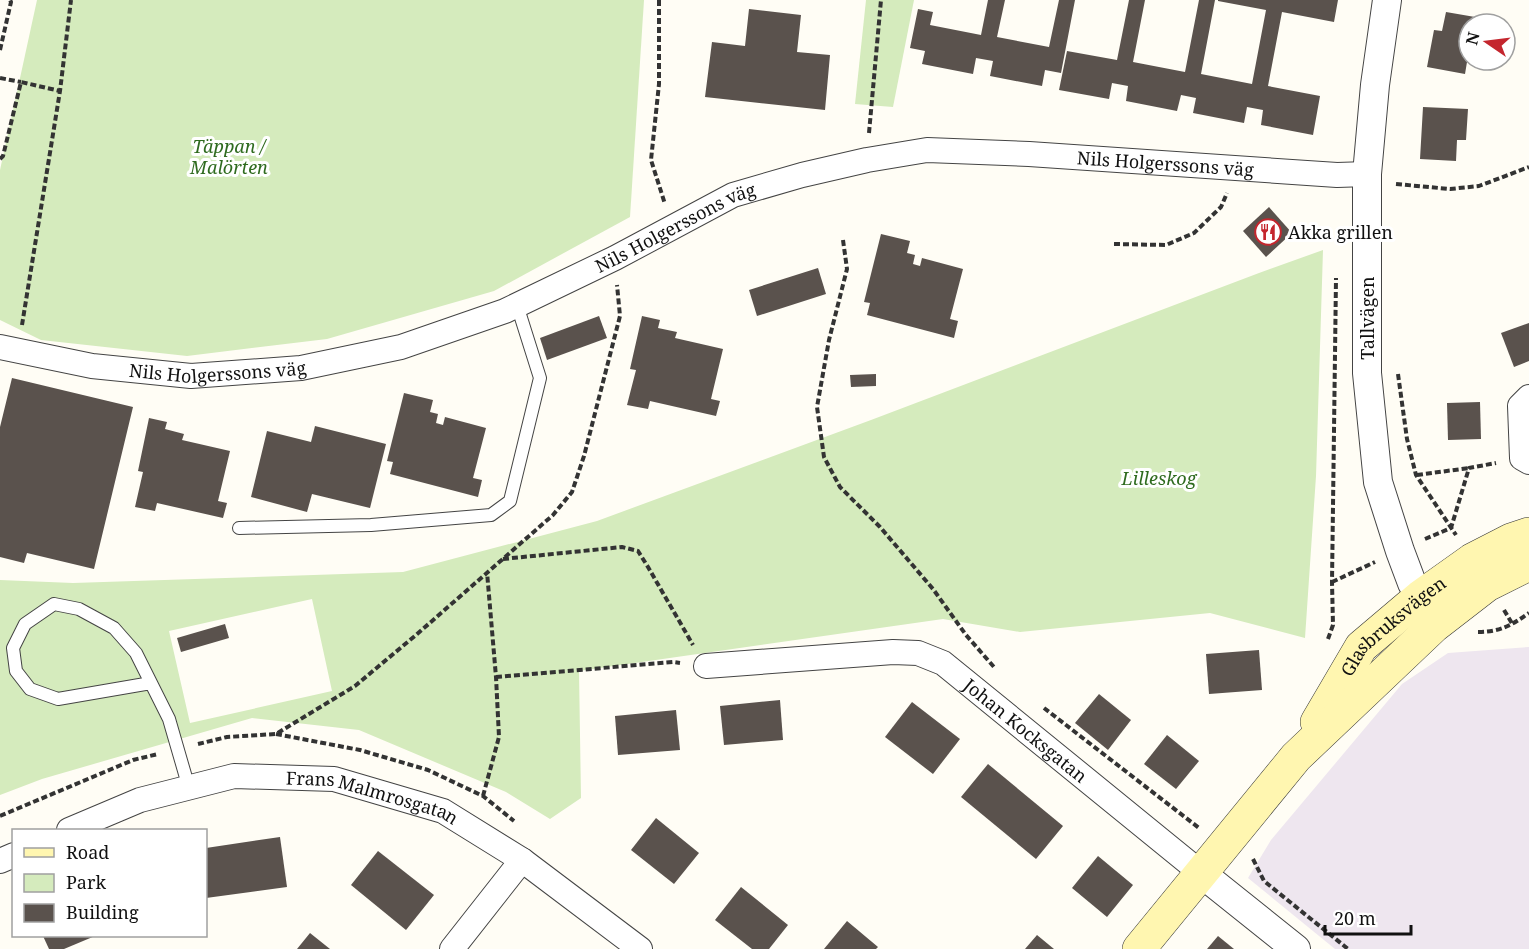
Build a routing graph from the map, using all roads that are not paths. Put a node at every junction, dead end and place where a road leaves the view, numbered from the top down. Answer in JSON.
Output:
{"nodes":[{"id":1,"x":1387,"y":0,"type":"edge"},
{"id":2,"x":1379,"y":179,"type":"junction"},
{"id":3,"x":517,"y":305,"type":"junction"},
{"id":4,"x":9,"y":350,"type":"edge"},
{"id":5,"x":1529,"y":397,"type":"edge"},
{"id":6,"x":1526,"y":460,"type":"edge"},
{"id":7,"x":239,"y":528,"type":"dead end"},
{"id":8,"x":1529,"y":534,"type":"edge"},
{"id":9,"x":1529,"y":564,"type":"edge"},
{"id":10,"x":1480,"y":572,"type":"junction"},
{"id":11,"x":1420,"y":597,"type":"junction"},
{"id":12,"x":1434,"y":626,"type":"junction"},
{"id":13,"x":706,"y":666,"type":"road end"},
{"id":14,"x":151,"y":682,"type":"junction"},
{"id":15,"x":1296,"y":757,"type":"junction"},
{"id":16,"x":189,"y":788,"type":"junction"},
{"id":17,"x":74,"y":829,"type":"edge"},
{"id":18,"x":522,"y":860,"type":"junction"},
{"id":19,"x":1192,"y":866,"type":"junction"},
{"id":20,"x":452,"y":949,"type":"edge"},
{"id":21,"x":640,"y":949,"type":"edge"},
{"id":22,"x":1139,"y":949,"type":"edge"},
{"id":23,"x":1296,"y":949,"type":"edge"}],
"edges":[{"from":1,"to":2,"type":"street","name":"Tallvägen"},
{"from":2,"to":3,"type":"street","name":"Nils Holgerssons väg"},
{"from":2,"to":11,"type":"street","name":"Tallvägen"},
{"from":3,"to":4,"type":"street","name":"Nils Holgerssons väg"},
{"from":3,"to":7,"type":"lane"},
{"from":5,"to":6,"type":"street"},
{"from":8,"to":10,"type":"main road","name":"Glasbruksvägen"},
{"from":9,"to":10,"type":"main road","name":"Glasbruksvägen"},
{"from":10,"to":11,"type":"main road","name":"Glasbruksvägen"},
{"from":10,"to":12,"type":"main road","name":"Glasbruksvägen"},
{"from":11,"to":12,"type":"street","name":"Tallvägen"},
{"from":11,"to":15,"type":"main road","name":"Glasbruksvägen"},
{"from":12,"to":15,"type":"main road","name":"Glasbruksvägen"},
{"from":13,"to":19,"type":"street","name":"Johan Kocksgatan"},
{"from":14,"to":14,"type":"lane"},
{"from":14,"to":16,"type":"lane"},
{"from":15,"to":19,"type":"main road","name":"Glasbruksvägen"},
{"from":16,"to":17,"type":"street","name":"Frans Malmrosgatan"},
{"from":16,"to":18,"type":"street","name":"Frans Malmrosgatan"},
{"from":18,"to":20,"type":"street"},
{"from":18,"to":21,"type":"street","name":"Frans Malmrosgatan"},
{"from":19,"to":22,"type":"main road","name":"Glasbruksvägen"},
{"from":19,"to":23,"type":"street","name":"Johan Kocksgatan"}]}
